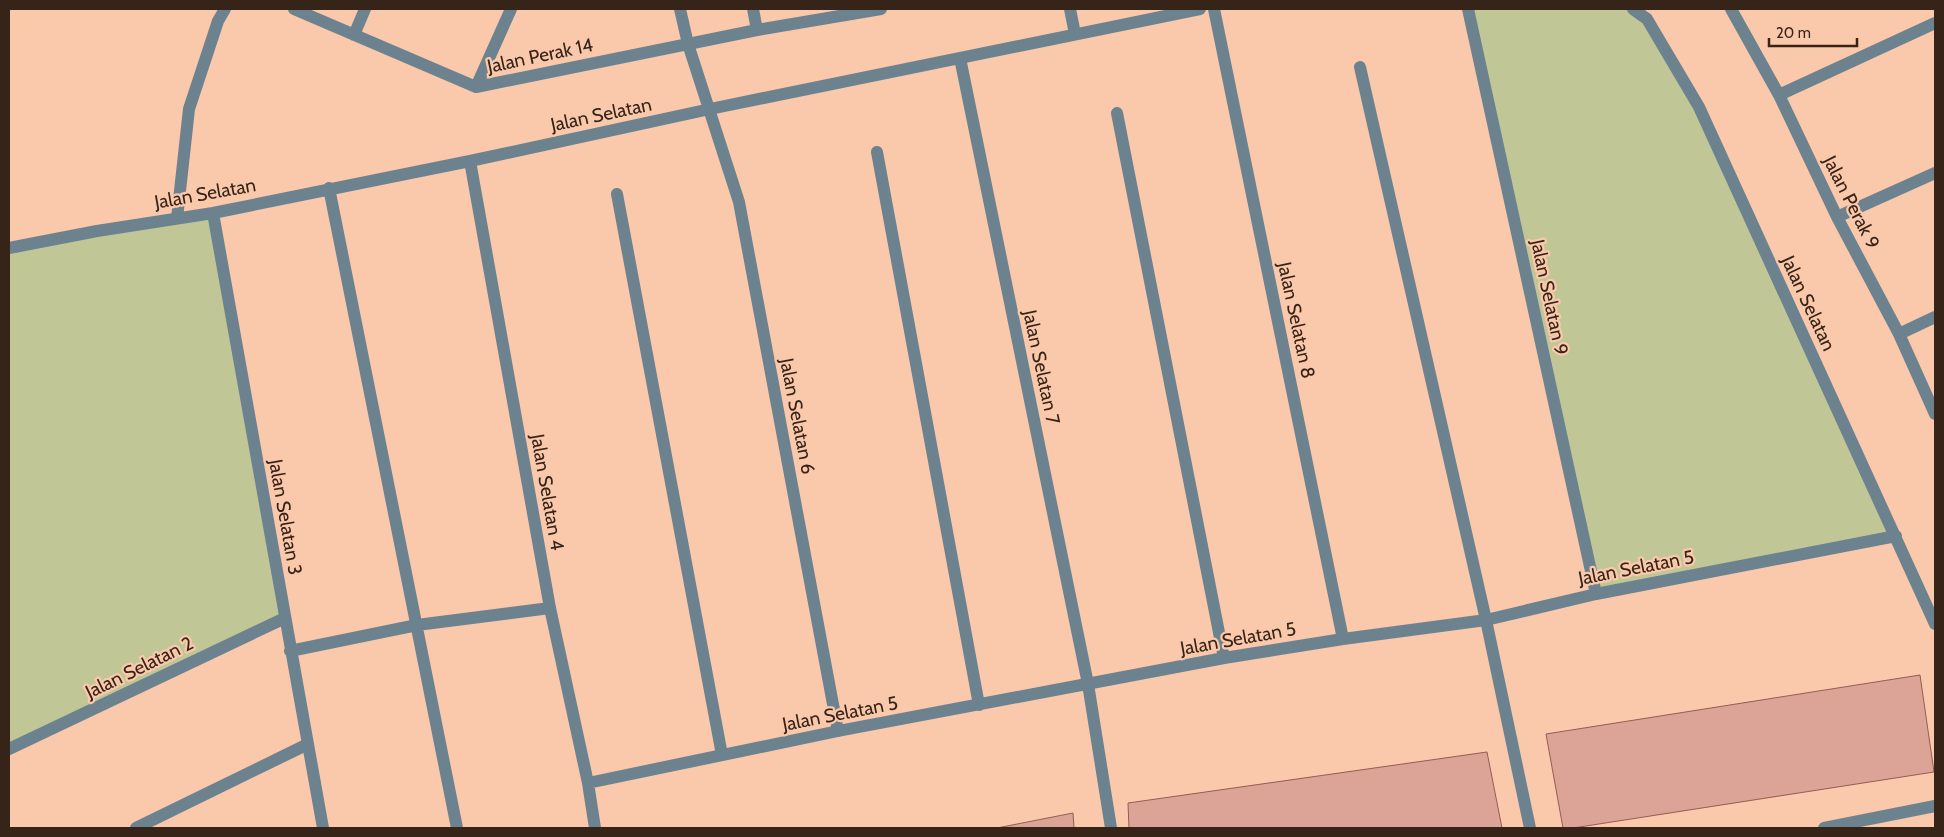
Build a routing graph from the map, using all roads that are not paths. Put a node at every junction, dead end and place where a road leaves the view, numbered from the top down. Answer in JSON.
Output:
{"nodes":[{"id":1,"x":225,"y":9,"type":"edge"},
{"id":2,"x":294,"y":9,"type":"edge"},
{"id":3,"x":365,"y":9,"type":"edge"},
{"id":4,"x":511,"y":9,"type":"edge"},
{"id":5,"x":680,"y":9,"type":"edge"},
{"id":6,"x":753,"y":9,"type":"edge"},
{"id":7,"x":881,"y":9,"type":"edge"},
{"id":8,"x":1070,"y":9,"type":"edge"},
{"id":9,"x":1200,"y":9,"type":"edge"},
{"id":10,"x":1214,"y":9,"type":"edge"},
{"id":11,"x":1468,"y":9,"type":"edge"},
{"id":12,"x":1633,"y":9,"type":"edge"},
{"id":13,"x":1731,"y":9,"type":"edge"},
{"id":14,"x":869,"y":10,"type":"edge"},
{"id":15,"x":1935,"y":23,"type":"edge"},
{"id":16,"x":757,"y":30,"type":"junction"},
{"id":17,"x":1075,"y":34,"type":"junction"},
{"id":18,"x":354,"y":35,"type":"junction"},
{"id":19,"x":688,"y":44,"type":"junction"},
{"id":20,"x":960,"y":58,"type":"junction"},
{"id":21,"x":1360,"y":67,"type":"dead end"},
{"id":22,"x":476,"y":88,"type":"junction"},
{"id":23,"x":1779,"y":95,"type":"junction"},
{"id":24,"x":710,"y":109,"type":"junction"},
{"id":25,"x":1117,"y":113,"type":"dead end"},
{"id":26,"x":877,"y":152,"type":"dead end"},
{"id":27,"x":470,"y":161,"type":"junction"},
{"id":28,"x":1935,"y":173,"type":"edge"},
{"id":29,"x":329,"y":188,"type":"junction"},
{"id":30,"x":617,"y":194,"type":"dead end"},
{"id":31,"x":213,"y":213,"type":"junction"},
{"id":32,"x":1837,"y":217,"type":"junction"},
{"id":33,"x":177,"y":218,"type":"junction"},
{"id":34,"x":9,"y":248,"type":"edge"},
{"id":35,"x":1935,"y":318,"type":"edge"},
{"id":36,"x":1899,"y":334,"type":"junction"},
{"id":37,"x":1935,"y":414,"type":"edge"},
{"id":38,"x":1896,"y":536,"type":"junction"},
{"id":39,"x":1596,"y":594,"type":"junction"},
{"id":40,"x":550,"y":608,"type":"junction"},
{"id":41,"x":285,"y":618,"type":"junction"},
{"id":42,"x":1486,"y":620,"type":"junction"},
{"id":43,"x":1935,"y":624,"type":"edge"},
{"id":44,"x":417,"y":625,"type":"junction"},
{"id":45,"x":1343,"y":639,"type":"junction"},
{"id":46,"x":290,"y":651,"type":"junction"},
{"id":47,"x":1224,"y":658,"type":"junction"},
{"id":48,"x":1088,"y":684,"type":"junction"},
{"id":49,"x":979,"y":705,"type":"junction"},
{"id":50,"x":838,"y":731,"type":"junction"},
{"id":51,"x":308,"y":744,"type":"junction"},
{"id":52,"x":9,"y":749,"type":"edge"},
{"id":53,"x":722,"y":755,"type":"junction"},
{"id":54,"x":588,"y":783,"type":"junction"},
{"id":55,"x":1935,"y":806,"type":"edge"},
{"id":56,"x":136,"y":828,"type":"edge"},
{"id":57,"x":323,"y":828,"type":"edge"},
{"id":58,"x":457,"y":828,"type":"edge"},
{"id":59,"x":595,"y":828,"type":"edge"},
{"id":60,"x":1111,"y":828,"type":"edge"},
{"id":61,"x":1530,"y":828,"type":"edge"},
{"id":62,"x":1824,"y":828,"type":"edge"}],
"edges":[{"from":1,"to":33,"type":"street"},
{"from":2,"to":18,"type":"street","name":"Jalan Perak 14"},
{"from":3,"to":18,"type":"street"},
{"from":4,"to":22,"type":"street"},
{"from":5,"to":19,"type":"street","name":"Jalan Selatan 6"},
{"from":6,"to":16,"type":"street"},
{"from":7,"to":14,"type":"street","name":"Jalan Perak 14"},
{"from":8,"to":17,"type":"street"},
{"from":9,"to":17,"type":"street","name":"Jalan Selatan"},
{"from":10,"to":45,"type":"street","name":"Jalan Selatan 8"},
{"from":11,"to":39,"type":"street","name":"Jalan Selatan 9"},
{"from":12,"to":38,"type":"street","name":"Jalan Selatan"},
{"from":13,"to":23,"type":"street","name":"Jalan Perak 9"},
{"from":14,"to":16,"type":"street","name":"Jalan Perak 14"},
{"from":15,"to":23,"type":"street"},
{"from":16,"to":19,"type":"street","name":"Jalan Perak 14"},
{"from":17,"to":20,"type":"street","name":"Jalan Selatan"},
{"from":18,"to":22,"type":"street","name":"Jalan Perak 14"},
{"from":19,"to":22,"type":"street","name":"Jalan Perak 14"},
{"from":19,"to":24,"type":"street","name":"Jalan Selatan 6"},
{"from":20,"to":24,"type":"street","name":"Jalan Selatan"},
{"from":20,"to":48,"type":"street","name":"Jalan Selatan 7"},
{"from":21,"to":42,"type":"street"},
{"from":23,"to":32,"type":"street","name":"Jalan Perak 9"},
{"from":24,"to":27,"type":"street","name":"Jalan Selatan"},
{"from":24,"to":50,"type":"street","name":"Jalan Selatan 6"},
{"from":25,"to":47,"type":"street"},
{"from":26,"to":49,"type":"street"},
{"from":27,"to":29,"type":"street","name":"Jalan Selatan"},
{"from":27,"to":40,"type":"street","name":"Jalan Selatan 4"},
{"from":28,"to":32,"type":"street"},
{"from":29,"to":31,"type":"street","name":"Jalan Selatan"},
{"from":29,"to":44,"type":"street"},
{"from":30,"to":53,"type":"street"},
{"from":31,"to":33,"type":"street","name":"Jalan Selatan"},
{"from":31,"to":41,"type":"street","name":"Jalan Selatan 3"},
{"from":32,"to":36,"type":"street","name":"Jalan Perak 9"},
{"from":33,"to":34,"type":"street","name":"Jalan Selatan"},
{"from":35,"to":36,"type":"street"},
{"from":36,"to":37,"type":"street","name":"Jalan Perak 9"},
{"from":38,"to":39,"type":"street","name":"Jalan Selatan 5"},
{"from":38,"to":43,"type":"street","name":"Jalan Selatan"},
{"from":39,"to":42,"type":"street","name":"Jalan Selatan 5"},
{"from":40,"to":44,"type":"street"},
{"from":40,"to":54,"type":"street","name":"Jalan Selatan 4"},
{"from":41,"to":46,"type":"street","name":"Jalan Selatan 3"},
{"from":41,"to":52,"type":"street","name":"Jalan Selatan 2"},
{"from":42,"to":45,"type":"street","name":"Jalan Selatan 5"},
{"from":42,"to":61,"type":"street"},
{"from":44,"to":46,"type":"street"},
{"from":44,"to":58,"type":"street"},
{"from":45,"to":47,"type":"street","name":"Jalan Selatan 5"},
{"from":46,"to":51,"type":"street","name":"Jalan Selatan 3"},
{"from":47,"to":48,"type":"street","name":"Jalan Selatan 5"},
{"from":48,"to":49,"type":"street","name":"Jalan Selatan 5"},
{"from":48,"to":60,"type":"street","name":"Jalan Selatan 7"},
{"from":49,"to":50,"type":"street","name":"Jalan Selatan 5"},
{"from":50,"to":53,"type":"street","name":"Jalan Selatan 5"},
{"from":51,"to":56,"type":"street"},
{"from":51,"to":57,"type":"street","name":"Jalan Selatan 3"},
{"from":53,"to":54,"type":"street","name":"Jalan Selatan 5"},
{"from":54,"to":59,"type":"street","name":"Jalan Selatan 4"},
{"from":55,"to":62,"type":"street"}]}
